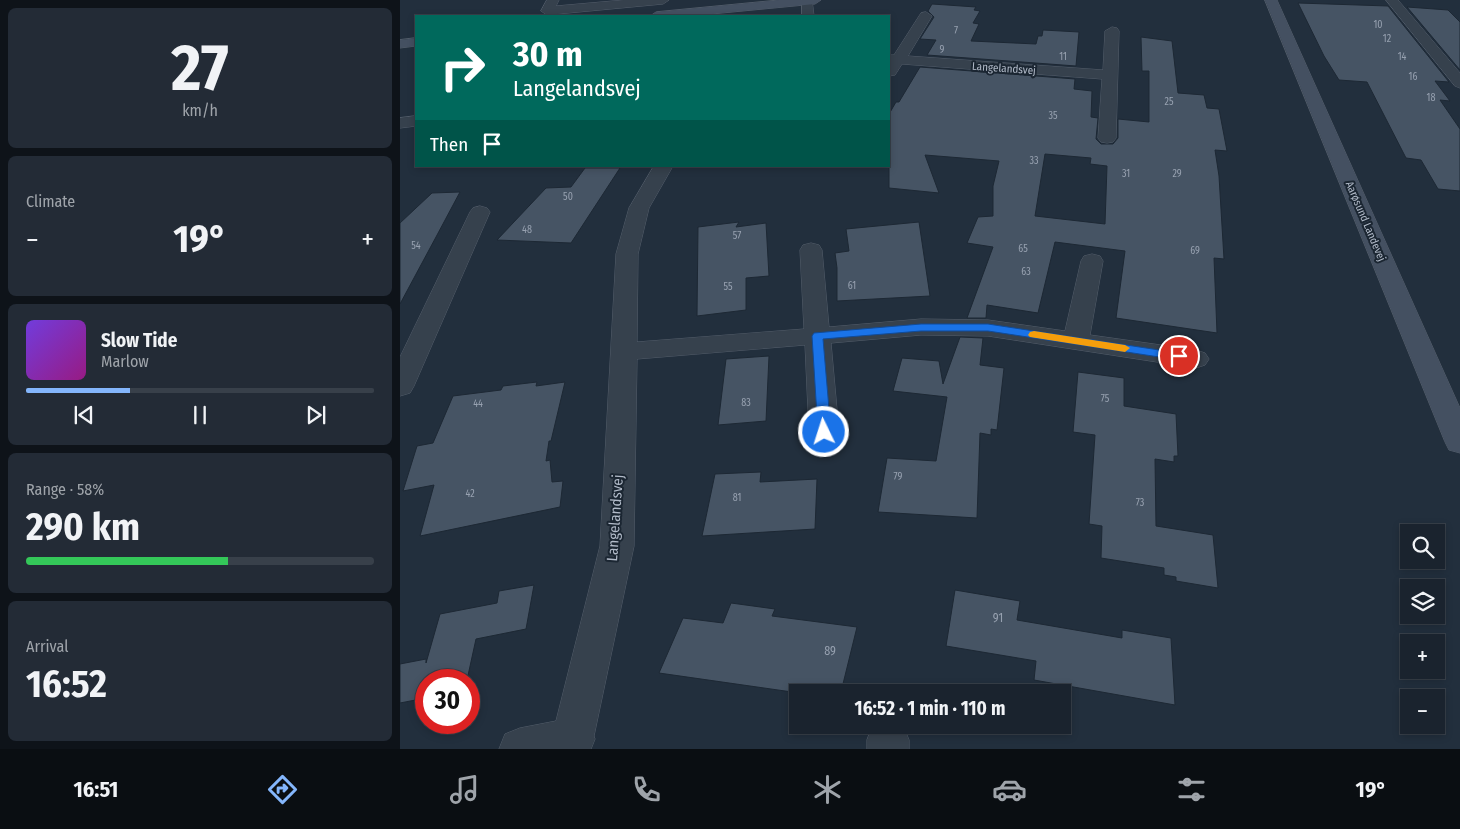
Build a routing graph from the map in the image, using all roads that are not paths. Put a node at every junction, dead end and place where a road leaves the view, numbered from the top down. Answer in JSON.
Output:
{"nodes":[{"id":1,"x":554,"y":0,"type":"edge"},
{"id":2,"x":662,"y":0,"type":"edge"},
{"id":3,"x":815,"y":0,"type":"edge"},
{"id":4,"x":1271,"y":0,"type":"edge"},
{"id":5,"x":1392,"y":0,"type":"edge"},
{"id":6,"x":807,"y":1,"type":"edge"},
{"id":7,"x":666,"y":15,"type":"edge"},
{"id":8,"x":808,"y":15,"type":"edge"},
{"id":9,"x":926,"y":16,"type":"dead end"},
{"id":10,"x":1112,"y":32,"type":"dead end"},
{"id":11,"x":415,"y":42,"type":"edge"},
{"id":12,"x":400,"y":44,"type":"edge"},
{"id":13,"x":893,"y":60,"type":"edge"},
{"id":14,"x":1110,"y":75,"type":"junction"},
{"id":15,"x":1460,"y":83,"type":"edge"},
{"id":16,"x":415,"y":121,"type":"edge"},
{"id":17,"x":400,"y":123,"type":"edge"},
{"id":18,"x":1108,"y":138,"type":"dead end"},
{"id":19,"x":663,"y":167,"type":"edge"},
{"id":20,"x":480,"y":212,"type":"dead end"},
{"id":21,"x":811,"y":250,"type":"dead end"},
{"id":22,"x":1092,"y":260,"type":"dead end"},
{"id":23,"x":817,"y":336,"type":"junction"},
{"id":24,"x":1076,"y":341,"type":"junction"},
{"id":25,"x":623,"y":352,"type":"junction"},
{"id":26,"x":1196,"y":359,"type":"dead end"},
{"id":27,"x":400,"y":386,"type":"edge"},
{"id":28,"x":824,"y":432,"type":"dead end"},
{"id":29,"x":1460,"y":442,"type":"edge"},
{"id":30,"x":572,"y":744,"type":"edge"},
{"id":31,"x":520,"y":749,"type":"edge"}],
"edges":[{"from":1,"to":2,"type":"street"},
{"from":3,"to":6,"type":"street"},
{"from":4,"to":29,"type":"street","name":"Aarøsund Landevej"},
{"from":5,"to":15,"type":"street"},
{"from":6,"to":7,"type":"street"},
{"from":6,"to":8,"type":"street"},
{"from":9,"to":13,"type":"street"},
{"from":10,"to":14,"type":"street"},
{"from":11,"to":12,"type":"street"},
{"from":13,"to":14,"type":"street","name":"Langelandsvej"},
{"from":14,"to":18,"type":"street"},
{"from":16,"to":17,"type":"street"},
{"from":19,"to":25,"type":"street","name":"Langelandsvej"},
{"from":20,"to":27,"type":"street"},
{"from":21,"to":23,"type":"street"},
{"from":22,"to":24,"type":"street"},
{"from":23,"to":24,"type":"street"},
{"from":23,"to":25,"type":"street"},
{"from":23,"to":28,"type":"street"},
{"from":24,"to":26,"type":"street"},
{"from":25,"to":30,"type":"street","name":"Langelandsvej"},
{"from":30,"to":31,"type":"street","name":"Langelandsvej"}]}
